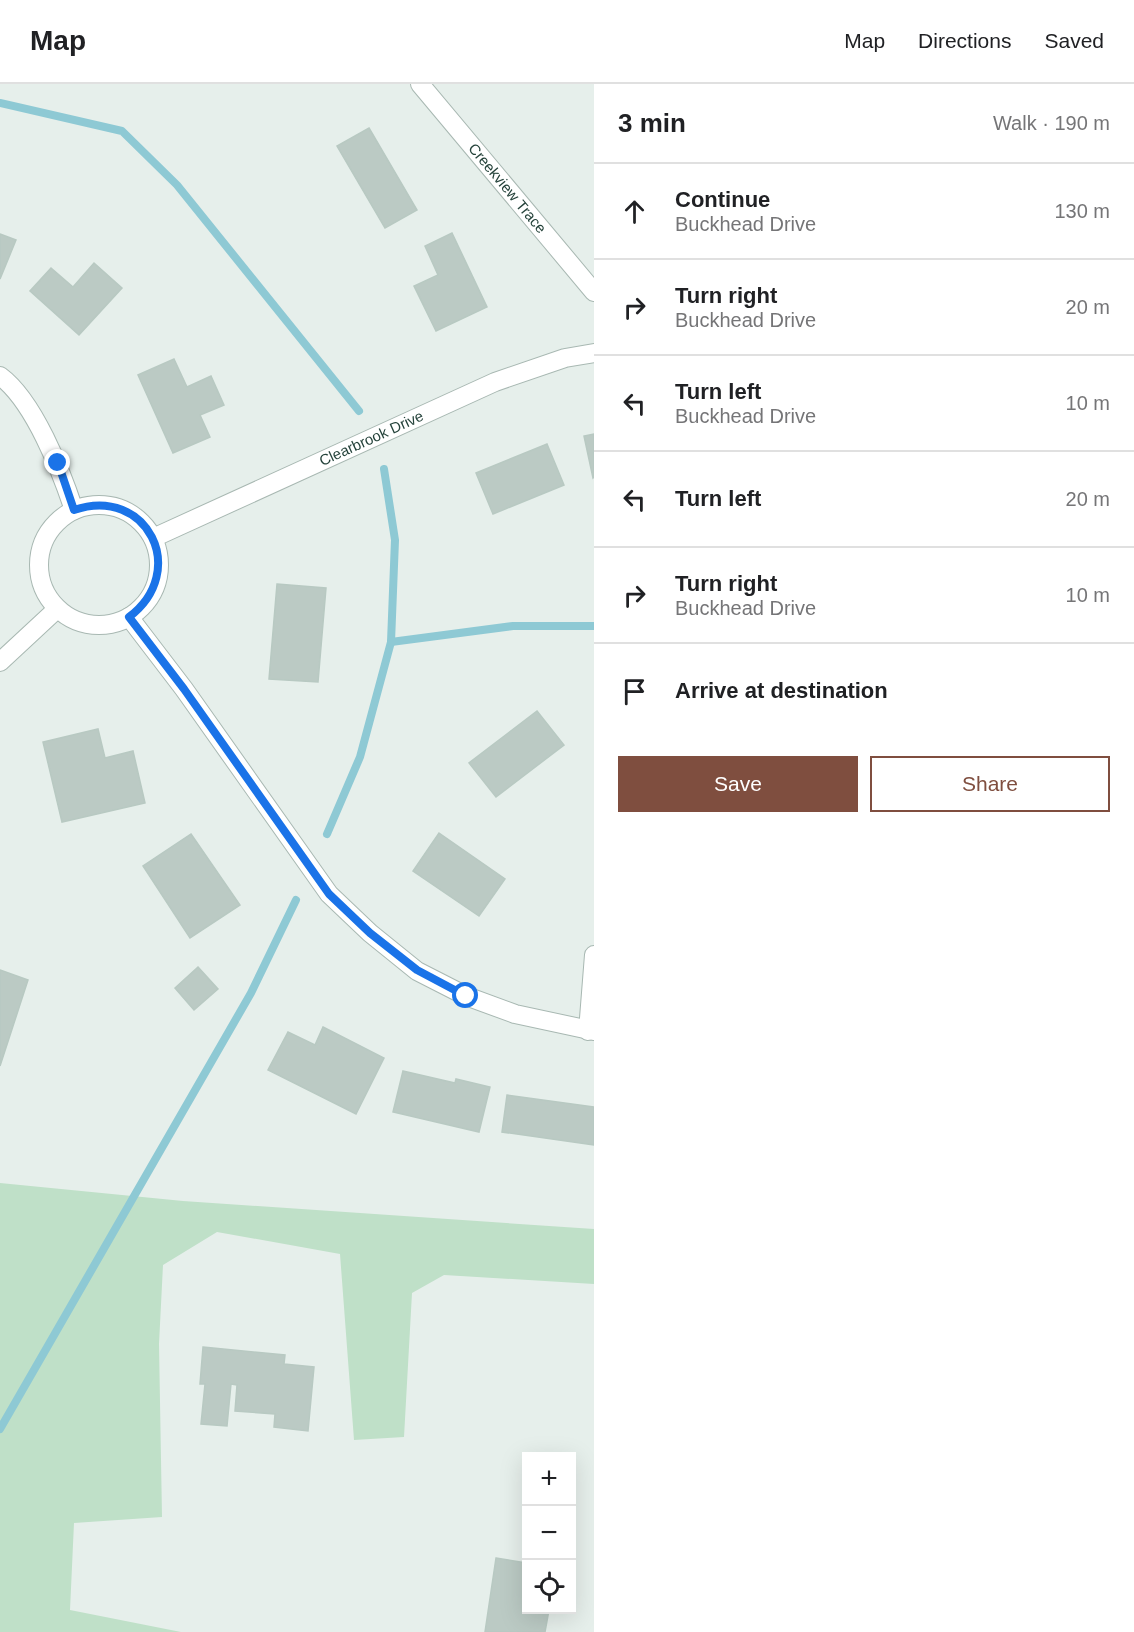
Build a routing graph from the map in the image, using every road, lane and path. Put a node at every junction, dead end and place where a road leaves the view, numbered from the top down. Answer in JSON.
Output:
{"nodes":[{"id":1,"x":420,"y":84,"type":"edge"},
{"id":2,"x":594,"y":292,"type":"edge"},
{"id":3,"x":594,"y":353,"type":"edge"},
{"id":4,"x":0,"y":376,"type":"edge"},
{"id":5,"x":74,"y":510,"type":"junction"},
{"id":6,"x":153,"y":538,"type":"junction"},
{"id":7,"x":57,"y":609,"type":"junction"},
{"id":8,"x":129,"y":617,"type":"junction"},
{"id":9,"x":0,"y":662,"type":"edge"},
{"id":10,"x":594,"y":955,"type":"edge"},
{"id":11,"x":591,"y":1031,"type":"edge"}],
"edges":[{"from":1,"to":2,"type":"street","name":"Creekview Trace"},
{"from":3,"to":6,"type":"street","name":"Clearbrook Drive"},
{"from":4,"to":5,"type":"street"},
{"from":5,"to":6,"type":"street"},
{"from":5,"to":7,"type":"street"},
{"from":6,"to":8,"type":"street"},
{"from":7,"to":8,"type":"street"},
{"from":7,"to":9,"type":"street"},
{"from":8,"to":11,"type":"street"},
{"from":10,"to":11,"type":"street"}]}
